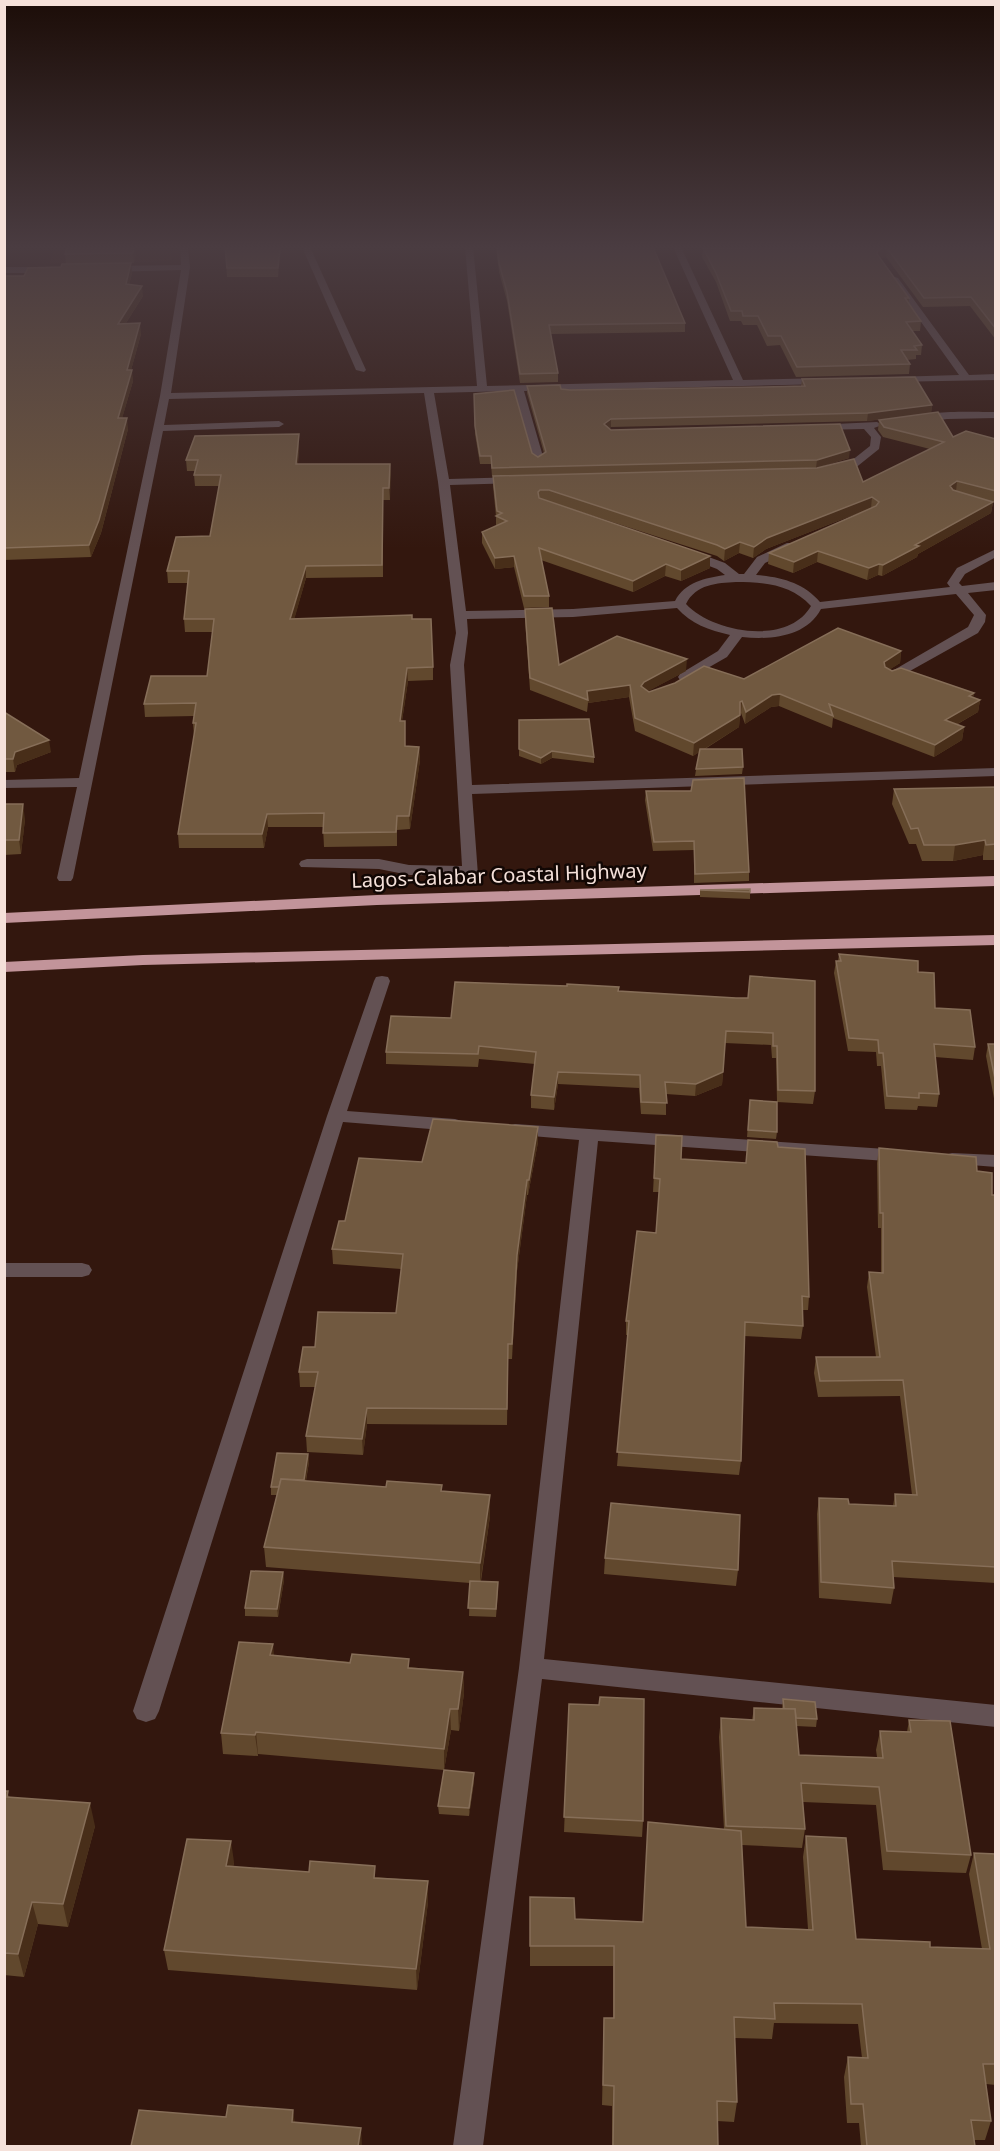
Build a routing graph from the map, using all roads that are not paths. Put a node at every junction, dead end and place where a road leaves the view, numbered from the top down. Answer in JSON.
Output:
{"nodes":[{"id":1,"x":173,"y":347,"type":"edge"},
{"id":2,"x":351,"y":347,"type":"edge"},
{"id":3,"x":478,"y":347,"type":"edge"},
{"id":4,"x":723,"y":347,"type":"edge"},
{"id":5,"x":944,"y":347,"type":"edge"},
{"id":6,"x":361,"y":370,"type":"dead end"},
{"id":7,"x":996,"y":377,"type":"edge"},
{"id":8,"x":966,"y":378,"type":"junction"},
{"id":9,"x":883,"y":380,"type":"edge"},
{"id":10,"x":835,"y":381,"type":"edge"},
{"id":11,"x":740,"y":384,"type":"junction"},
{"id":12,"x":518,"y":389,"type":"junction"},
{"id":13,"x":482,"y":390,"type":"junction"},
{"id":14,"x":429,"y":391,"type":"junction"},
{"id":15,"x":165,"y":396,"type":"junction"},
{"id":16,"x":996,"y":415,"type":"edge"},
{"id":17,"x":904,"y":422,"type":"edge"},
{"id":18,"x":279,"y":424,"type":"dead end"},
{"id":19,"x":885,"y":425,"type":"edge"},
{"id":20,"x":867,"y":426,"type":"junction"},
{"id":21,"x":159,"y":428,"type":"junction"},
{"id":22,"x":808,"y":428,"type":"edge"},
{"id":23,"x":539,"y":460,"type":"edge"},
{"id":24,"x":824,"y":473,"type":"edge"},
{"id":25,"x":531,"y":480,"type":"edge"},
{"id":26,"x":444,"y":482,"type":"junction"},
{"id":27,"x":804,"y":541,"type":"edge"},
{"id":28,"x":678,"y":550,"type":"edge"},
{"id":29,"x":996,"y":552,"type":"edge"},
{"id":30,"x":742,"y":578,"type":"junction"},
{"id":31,"x":996,"y":586,"type":"edge"},
{"id":32,"x":957,"y":590,"type":"junction"},
{"id":33,"x":680,"y":604,"type":"junction"},
{"id":34,"x":817,"y":606,"type":"junction"},
{"id":35,"x":460,"y":615,"type":"junction"},
{"id":36,"x":737,"y":633,"type":"junction"},
{"id":37,"x":892,"y":677,"type":"edge"},
{"id":38,"x":669,"y":686,"type":"edge"},
{"id":39,"x":996,"y":772,"type":"edge"},
{"id":40,"x":85,"y":782,"type":"junction"},
{"id":41,"x":4,"y":784,"type":"edge"},
{"id":42,"x":464,"y":790,"type":"junction"},
{"id":43,"x":307,"y":864,"type":"dead end"},
{"id":44,"x":64,"y":878,"type":"dead end"},
{"id":45,"x":996,"y":881,"type":"edge"},
{"id":46,"x":4,"y":918,"type":"edge"},
{"id":47,"x":996,"y":939,"type":"edge"},
{"id":48,"x":4,"y":967,"type":"edge"},
{"id":49,"x":382,"y":981,"type":"dead end"},
{"id":50,"x":336,"y":1116,"type":"junction"},
{"id":51,"x":477,"y":1127,"type":"edge"},
{"id":52,"x":500,"y":1129,"type":"edge"},
{"id":53,"x":589,"y":1136,"type":"junction"},
{"id":54,"x":996,"y":1161,"type":"edge"},
{"id":55,"x":4,"y":1270,"type":"edge"},
{"id":56,"x":82,"y":1270,"type":"dead end"},
{"id":57,"x":531,"y":1668,"type":"junction"},
{"id":58,"x":146,"y":1711,"type":"dead end"},
{"id":59,"x":996,"y":1716,"type":"edge"},
{"id":60,"x":468,"y":2146,"type":"edge"}],
"edges":[{"from":1,"to":15,"type":"street"},
{"from":2,"to":6,"type":"street"},
{"from":3,"to":13,"type":"street"},
{"from":4,"to":11,"type":"street"},
{"from":5,"to":8,"type":"street"},
{"from":7,"to":8,"type":"street"},
{"from":8,"to":9,"type":"street"},
{"from":10,"to":11,"type":"street"},
{"from":11,"to":12,"type":"street"},
{"from":12,"to":13,"type":"street"},
{"from":12,"to":23,"type":"street"},
{"from":13,"to":14,"type":"street"},
{"from":14,"to":15,"type":"street"},
{"from":14,"to":26,"type":"street"},
{"from":15,"to":21,"type":"street"},
{"from":16,"to":17,"type":"street"},
{"from":18,"to":21,"type":"street"},
{"from":19,"to":20,"type":"street"},
{"from":20,"to":22,"type":"street"},
{"from":20,"to":24,"type":"street"},
{"from":21,"to":40,"type":"street"},
{"from":25,"to":26,"type":"street"},
{"from":26,"to":35,"type":"street"},
{"from":27,"to":30,"type":"street"},
{"from":28,"to":30,"type":"street"},
{"from":29,"to":32,"type":"street"},
{"from":30,"to":33,"type":"street"},
{"from":30,"to":34,"type":"street"},
{"from":31,"to":32,"type":"street"},
{"from":32,"to":34,"type":"street"},
{"from":32,"to":37,"type":"street"},
{"from":33,"to":35,"type":"street"},
{"from":33,"to":36,"type":"street"},
{"from":34,"to":36,"type":"street"},
{"from":35,"to":42,"type":"street"},
{"from":36,"to":38,"type":"street"},
{"from":39,"to":42,"type":"street"},
{"from":40,"to":41,"type":"street"},
{"from":40,"to":44,"type":"street"},
{"from":42,"to":43,"type":"street"},
{"from":45,"to":46,"type":"highway","name":"Lagos-Calabar Coastal Highway"},
{"from":47,"to":48,"type":"highway"},
{"from":49,"to":50,"type":"street"},
{"from":50,"to":51,"type":"street"},
{"from":50,"to":58,"type":"street"},
{"from":52,"to":53,"type":"street"},
{"from":53,"to":54,"type":"street"},
{"from":53,"to":57,"type":"street"},
{"from":55,"to":56,"type":"street"},
{"from":57,"to":59,"type":"street"},
{"from":57,"to":60,"type":"street"}]}
